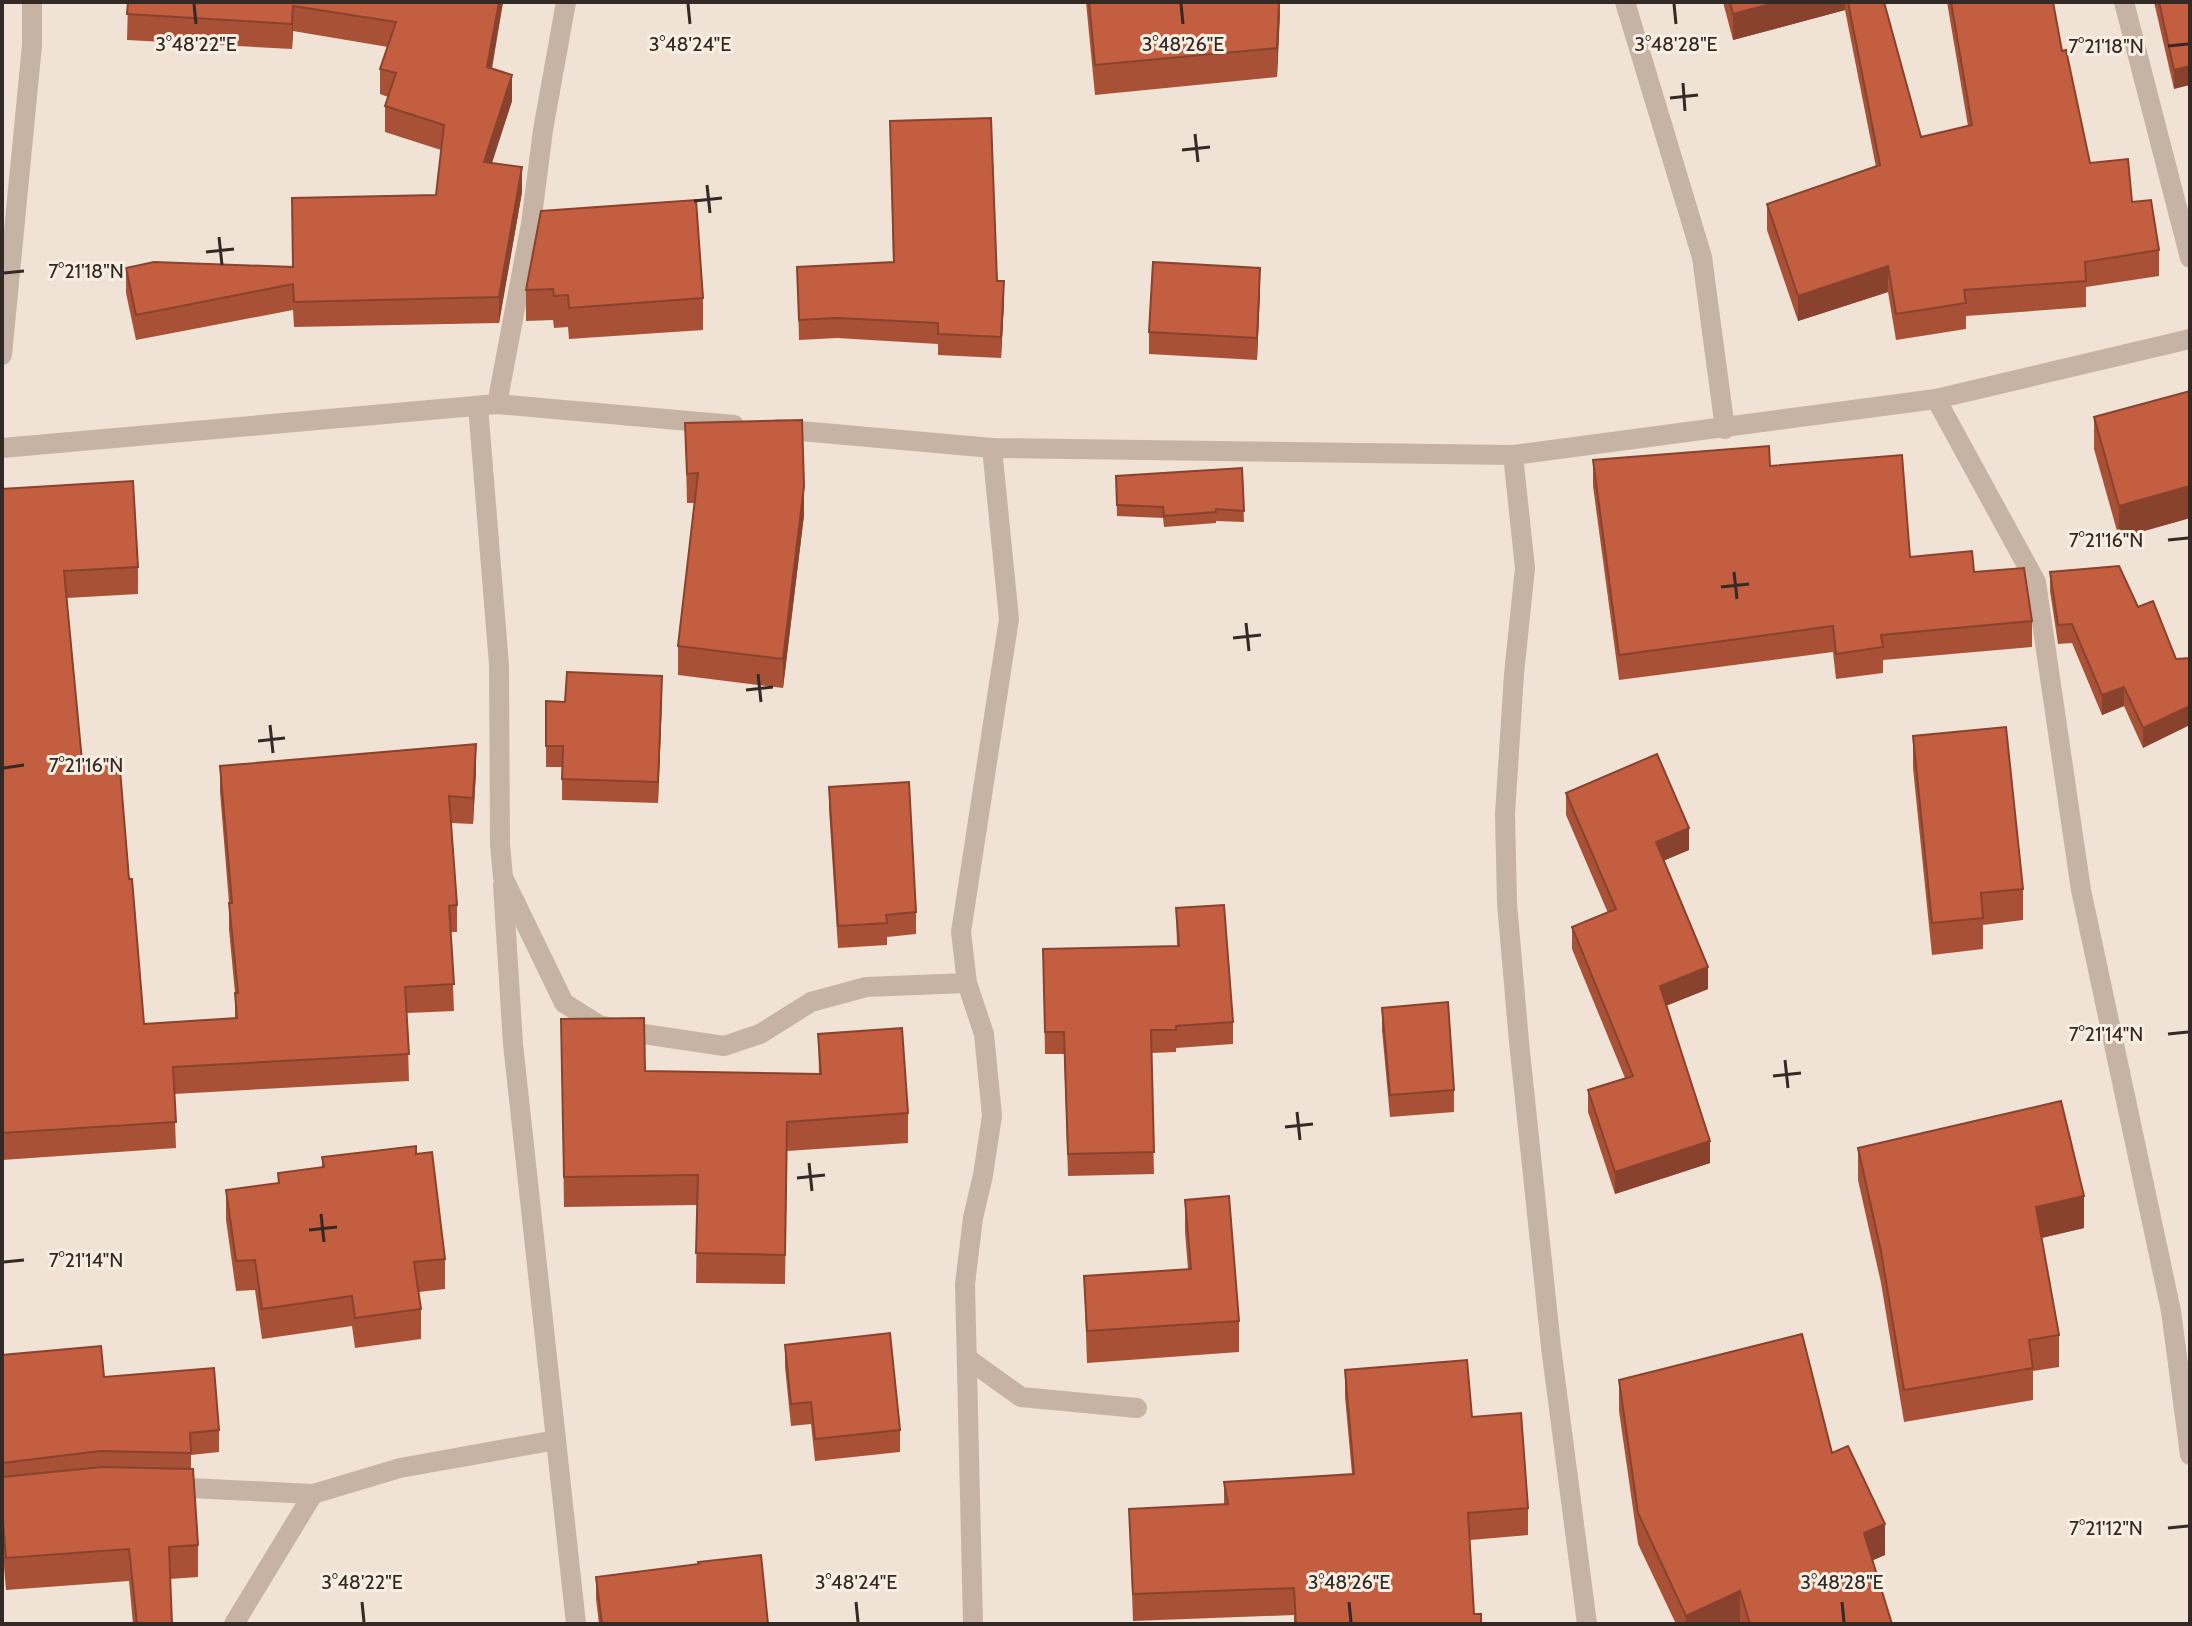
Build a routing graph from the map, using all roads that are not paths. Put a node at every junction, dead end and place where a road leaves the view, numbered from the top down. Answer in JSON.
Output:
{"nodes":[{"id":1,"x":32,"y":2,"type":"edge"},
{"id":2,"x":566,"y":2,"type":"edge"},
{"id":3,"x":1625,"y":2,"type":"edge"},
{"id":4,"x":2124,"y":2,"type":"edge"},
{"id":5,"x":2190,"y":258,"type":"edge"},
{"id":6,"x":2190,"y":339,"type":"edge"},
{"id":7,"x":2,"y":355,"type":"edge"},
{"id":8,"x":1936,"y":399,"type":"junction"},
{"id":9,"x":488,"y":405,"type":"junction"},
{"id":10,"x":1725,"y":429,"type":"junction"},
{"id":11,"x":2,"y":448,"type":"edge"},
{"id":12,"x":992,"y":448,"type":"junction"},
{"id":13,"x":1513,"y":455,"type":"junction"},
{"id":14,"x":500,"y":845,"type":"junction"},
{"id":15,"x":967,"y":983,"type":"junction"},
{"id":16,"x":968,"y":1359,"type":"junction"},
{"id":17,"x":1137,"y":1408,"type":"dead end"},
{"id":18,"x":556,"y":1440,"type":"junction"},
{"id":19,"x":2190,"y":1455,"type":"edge"},
{"id":20,"x":145,"y":1487,"type":"edge"},
{"id":21,"x":313,"y":1494,"type":"junction"},
{"id":22,"x":234,"y":1624,"type":"edge"},
{"id":23,"x":576,"y":1624,"type":"edge"},
{"id":24,"x":973,"y":1624,"type":"edge"},
{"id":25,"x":1587,"y":1624,"type":"edge"}],
"edges":[{"from":1,"to":7,"type":"street"},
{"from":2,"to":9,"type":"street"},
{"from":3,"to":10,"type":"street"},
{"from":4,"to":5,"type":"street"},
{"from":6,"to":8,"type":"street"},
{"from":8,"to":10,"type":"street"},
{"from":8,"to":19,"type":"street"},
{"from":9,"to":11,"type":"street"},
{"from":9,"to":12,"type":"street"},
{"from":9,"to":14,"type":"street"},
{"from":10,"to":13,"type":"street"},
{"from":12,"to":13,"type":"street"},
{"from":12,"to":15,"type":"street"},
{"from":13,"to":25,"type":"street"},
{"from":14,"to":15,"type":"street"},
{"from":14,"to":18,"type":"street"},
{"from":15,"to":16,"type":"street"},
{"from":16,"to":17,"type":"street"},
{"from":16,"to":24,"type":"street"},
{"from":18,"to":21,"type":"street"},
{"from":18,"to":23,"type":"street"},
{"from":20,"to":21,"type":"street"},
{"from":21,"to":22,"type":"street"}]}
